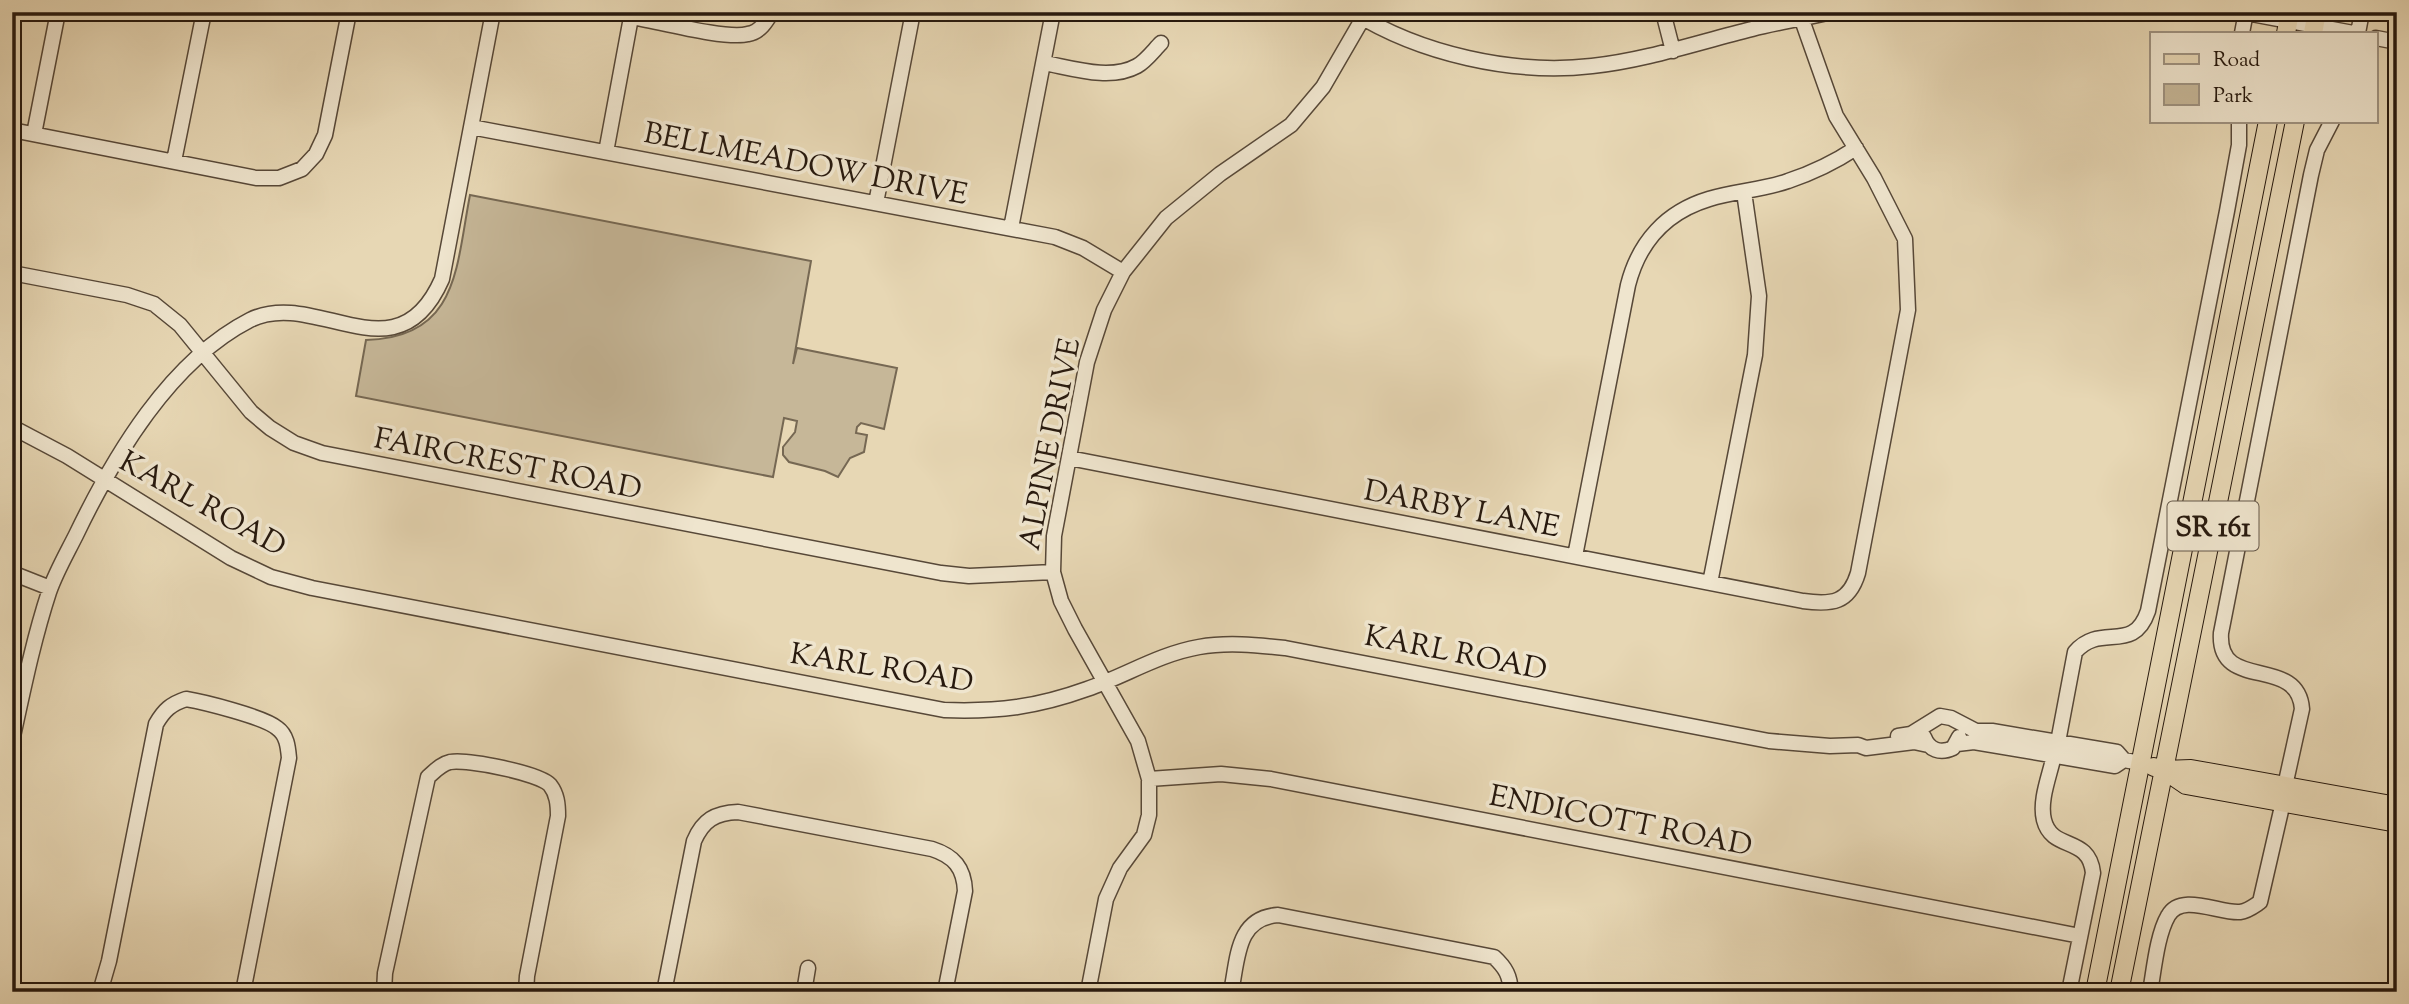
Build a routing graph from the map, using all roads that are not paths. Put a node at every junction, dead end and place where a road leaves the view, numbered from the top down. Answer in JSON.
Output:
{"nodes":[{"id":1,"x":58,"y":12,"type":"edge"},
{"id":2,"x":204,"y":12,"type":"edge"},
{"id":3,"x":349,"y":12,"type":"edge"},
{"id":4,"x":493,"y":12,"type":"edge"},
{"id":5,"x":772,"y":12,"type":"edge"},
{"id":6,"x":913,"y":12,"type":"edge"},
{"id":7,"x":1053,"y":12,"type":"edge"},
{"id":8,"x":1663,"y":12,"type":"edge"},
{"id":9,"x":1830,"y":12,"type":"edge"},
{"id":10,"x":2362,"y":12,"type":"edge"},
{"id":11,"x":2244,"y":13,"type":"edge"},
{"id":12,"x":632,"y":14,"type":"edge"},
{"id":13,"x":1358,"y":15,"type":"edge"},
{"id":14,"x":1775,"y":18,"type":"edge"},
{"id":15,"x":1802,"y":20,"type":"junction"},
{"id":16,"x":2314,"y":21,"type":"edge"},
{"id":17,"x":2288,"y":22,"type":"edge"},
{"id":18,"x":2242,"y":32,"type":"edge"},
{"id":19,"x":2352,"y":32,"type":"edge"},
{"id":20,"x":2355,"y":32,"type":"edge"},
{"id":21,"x":2378,"y":38,"type":"edge"},
{"id":22,"x":2397,"y":42,"type":"edge"},
{"id":23,"x":1161,"y":43,"type":"dead end"},
{"id":24,"x":1673,"y":51,"type":"junction"},
{"id":25,"x":1044,"y":63,"type":"junction"},
{"id":26,"x":2239,"y":122,"type":"edge"},
{"id":27,"x":2268,"y":122,"type":"edge"},
{"id":28,"x":2295,"y":122,"type":"edge"},
{"id":29,"x":2331,"y":122,"type":"edge"},
{"id":30,"x":471,"y":127,"type":"junction"},
{"id":31,"x":12,"y":130,"type":"edge"},
{"id":32,"x":34,"y":134,"type":"junction"},
{"id":33,"x":1856,"y":148,"type":"junction"},
{"id":34,"x":606,"y":152,"type":"junction"},
{"id":35,"x":174,"y":161,"type":"junction"},
{"id":36,"x":1744,"y":192,"type":"junction"},
{"id":37,"x":876,"y":203,"type":"junction"},
{"id":38,"x":1011,"y":228,"type":"junction"},
{"id":39,"x":1123,"y":272,"type":"junction"},
{"id":40,"x":12,"y":273,"type":"edge"},
{"id":41,"x":203,"y":354,"type":"junction"},
{"id":42,"x":12,"y":427,"type":"edge"},
{"id":43,"x":1069,"y":458,"type":"junction"},
{"id":44,"x":105,"y":480,"type":"junction"},
{"id":45,"x":1575,"y":556,"type":"junction"},
{"id":46,"x":1052,"y":572,"type":"junction"},
{"id":47,"x":12,"y":573,"type":"edge"},
{"id":48,"x":1710,"y":583,"type":"junction"},
{"id":49,"x":50,"y":588,"type":"junction"},
{"id":50,"x":1105,"y":681,"type":"junction"},
{"id":51,"x":15,"y":710,"type":"edge"},
{"id":52,"x":1955,"y":722,"type":"junction"},
{"id":53,"x":1926,"y":725,"type":"junction"},
{"id":54,"x":12,"y":741,"type":"edge"},
{"id":55,"x":1957,"y":744,"type":"junction"},
{"id":56,"x":1858,"y":745,"type":"junction"},
{"id":57,"x":1928,"y":745,"type":"junction"},
{"id":58,"x":2056,"y":748,"type":"junction"},
{"id":59,"x":2132,"y":761,"type":"junction"},
{"id":60,"x":2164,"y":770,"type":"junction"},
{"id":61,"x":1149,"y":779,"type":"junction"},
{"id":62,"x":2284,"y":794,"type":"junction"},
{"id":63,"x":2397,"y":806,"type":"edge"},
{"id":64,"x":2397,"y":823,"type":"edge"},
{"id":65,"x":2080,"y":936,"type":"junction"},
{"id":66,"x":808,"y":968,"type":"dead end"},
{"id":67,"x":100,"y":992,"type":"edge"},
{"id":68,"x":243,"y":992,"type":"edge"},
{"id":69,"x":384,"y":992,"type":"edge"},
{"id":70,"x":526,"y":992,"type":"edge"},
{"id":71,"x":664,"y":992,"type":"edge"},
{"id":72,"x":804,"y":992,"type":"edge"},
{"id":73,"x":945,"y":992,"type":"edge"},
{"id":74,"x":1087,"y":992,"type":"edge"},
{"id":75,"x":1231,"y":992,"type":"edge"},
{"id":76,"x":1511,"y":992,"type":"edge"},
{"id":77,"x":1672,"y":992,"type":"edge"},
{"id":78,"x":1683,"y":992,"type":"edge"},
{"id":79,"x":2069,"y":992,"type":"edge"},
{"id":80,"x":2095,"y":992,"type":"edge"},
{"id":81,"x":2119,"y":992,"type":"edge"},
{"id":82,"x":2150,"y":992,"type":"edge"}],
"edges":[{"from":1,"to":32,"type":"street"},
{"from":2,"to":35,"type":"street"},
{"from":3,"to":35,"type":"street"},
{"from":4,"to":30,"type":"street"},
{"from":5,"to":12,"type":"street"},
{"from":6,"to":37,"type":"street"},
{"from":7,"to":25,"type":"street"},
{"from":8,"to":24,"type":"street"},
{"from":9,"to":15,"type":"street"},
{"from":10,"to":20,"type":"street"},
{"from":11,"to":17,"type":"street"},
{"from":11,"to":18,"type":"street"},
{"from":12,"to":34,"type":"street"},
{"from":13,"to":24,"type":"street"},
{"from":13,"to":39,"type":"street","name":"ALPINE DRIVE"},
{"from":14,"to":15,"type":"street"},
{"from":14,"to":24,"type":"street"},
{"from":15,"to":33,"type":"street"},
{"from":16,"to":17,"type":"street"},
{"from":16,"to":19,"type":"street"},
{"from":21,"to":22,"type":"street"},
{"from":23,"to":25,"type":"street"},
{"from":25,"to":38,"type":"street"},
{"from":26,"to":58,"type":"street"},
{"from":27,"to":59,"type":"main road","number":"SR 161"},
{"from":28,"to":60,"type":"main road","number":"SR 161"},
{"from":29,"to":62,"type":"street"},
{"from":30,"to":34,"type":"street","name":"BELLMEADOW DRIVE"},
{"from":30,"to":41,"type":"street"},
{"from":31,"to":32,"type":"street"},
{"from":32,"to":35,"type":"street"},
{"from":33,"to":36,"type":"street"},
{"from":33,"to":48,"type":"street","name":"DARBY LANE"},
{"from":34,"to":37,"type":"street","name":"BELLMEADOW DRIVE"},
{"from":36,"to":45,"type":"street"},
{"from":36,"to":48,"type":"street"},
{"from":37,"to":38,"type":"street","name":"BELLMEADOW DRIVE"},
{"from":38,"to":39,"type":"street","name":"BELLMEADOW DRIVE"},
{"from":39,"to":43,"type":"street","name":"ALPINE DRIVE"},
{"from":40,"to":41,"type":"street","name":"FAIRCREST ROAD"},
{"from":41,"to":44,"type":"street"},
{"from":41,"to":46,"type":"street","name":"FAIRCREST ROAD"},
{"from":42,"to":44,"type":"street","name":"KARL ROAD"},
{"from":43,"to":45,"type":"street","name":"DARBY LANE"},
{"from":43,"to":46,"type":"street","name":"ALPINE DRIVE"},
{"from":44,"to":49,"type":"street"},
{"from":44,"to":50,"type":"street","name":"KARL ROAD"},
{"from":45,"to":48,"type":"street","name":"DARBY LANE"},
{"from":46,"to":50,"type":"street","name":"ALPINE DRIVE"},
{"from":47,"to":49,"type":"street"},
{"from":49,"to":51,"type":"street"},
{"from":50,"to":56,"type":"street","name":"KARL ROAD"},
{"from":50,"to":61,"type":"street","name":"ALPINE DRIVE"},
{"from":51,"to":54,"type":"street"},
{"from":52,"to":53,"type":"street"},
{"from":52,"to":55,"type":"street"},
{"from":52,"to":58,"type":"street"},
{"from":53,"to":56,"type":"street","name":"KARL ROAD"},
{"from":53,"to":57,"type":"street"},
{"from":55,"to":57,"type":"street"},
{"from":55,"to":58,"type":"street"},
{"from":56,"to":57,"type":"street","name":"KARL ROAD"},
{"from":58,"to":59,"type":"street"},
{"from":58,"to":65,"type":"street"},
{"from":59,"to":60,"type":"main road"},
{"from":59,"to":80,"type":"main road","number":"SR 161"},
{"from":60,"to":62,"type":"main road"},
{"from":60,"to":81,"type":"main road","number":"SR 161"},
{"from":61,"to":65,"type":"street","name":"ENDICOTT ROAD"},
{"from":61,"to":74,"type":"street","name":"ALPINE DRIVE"},
{"from":62,"to":63,"type":"main road"},
{"from":62,"to":64,"type":"main road"},
{"from":62,"to":82,"type":"street"},
{"from":65,"to":79,"type":"street"},
{"from":66,"to":72,"type":"street"},
{"from":67,"to":68,"type":"street"},
{"from":69,"to":70,"type":"street"},
{"from":71,"to":73,"type":"street"},
{"from":75,"to":76,"type":"street"},
{"from":77,"to":78,"type":"street"}]}
